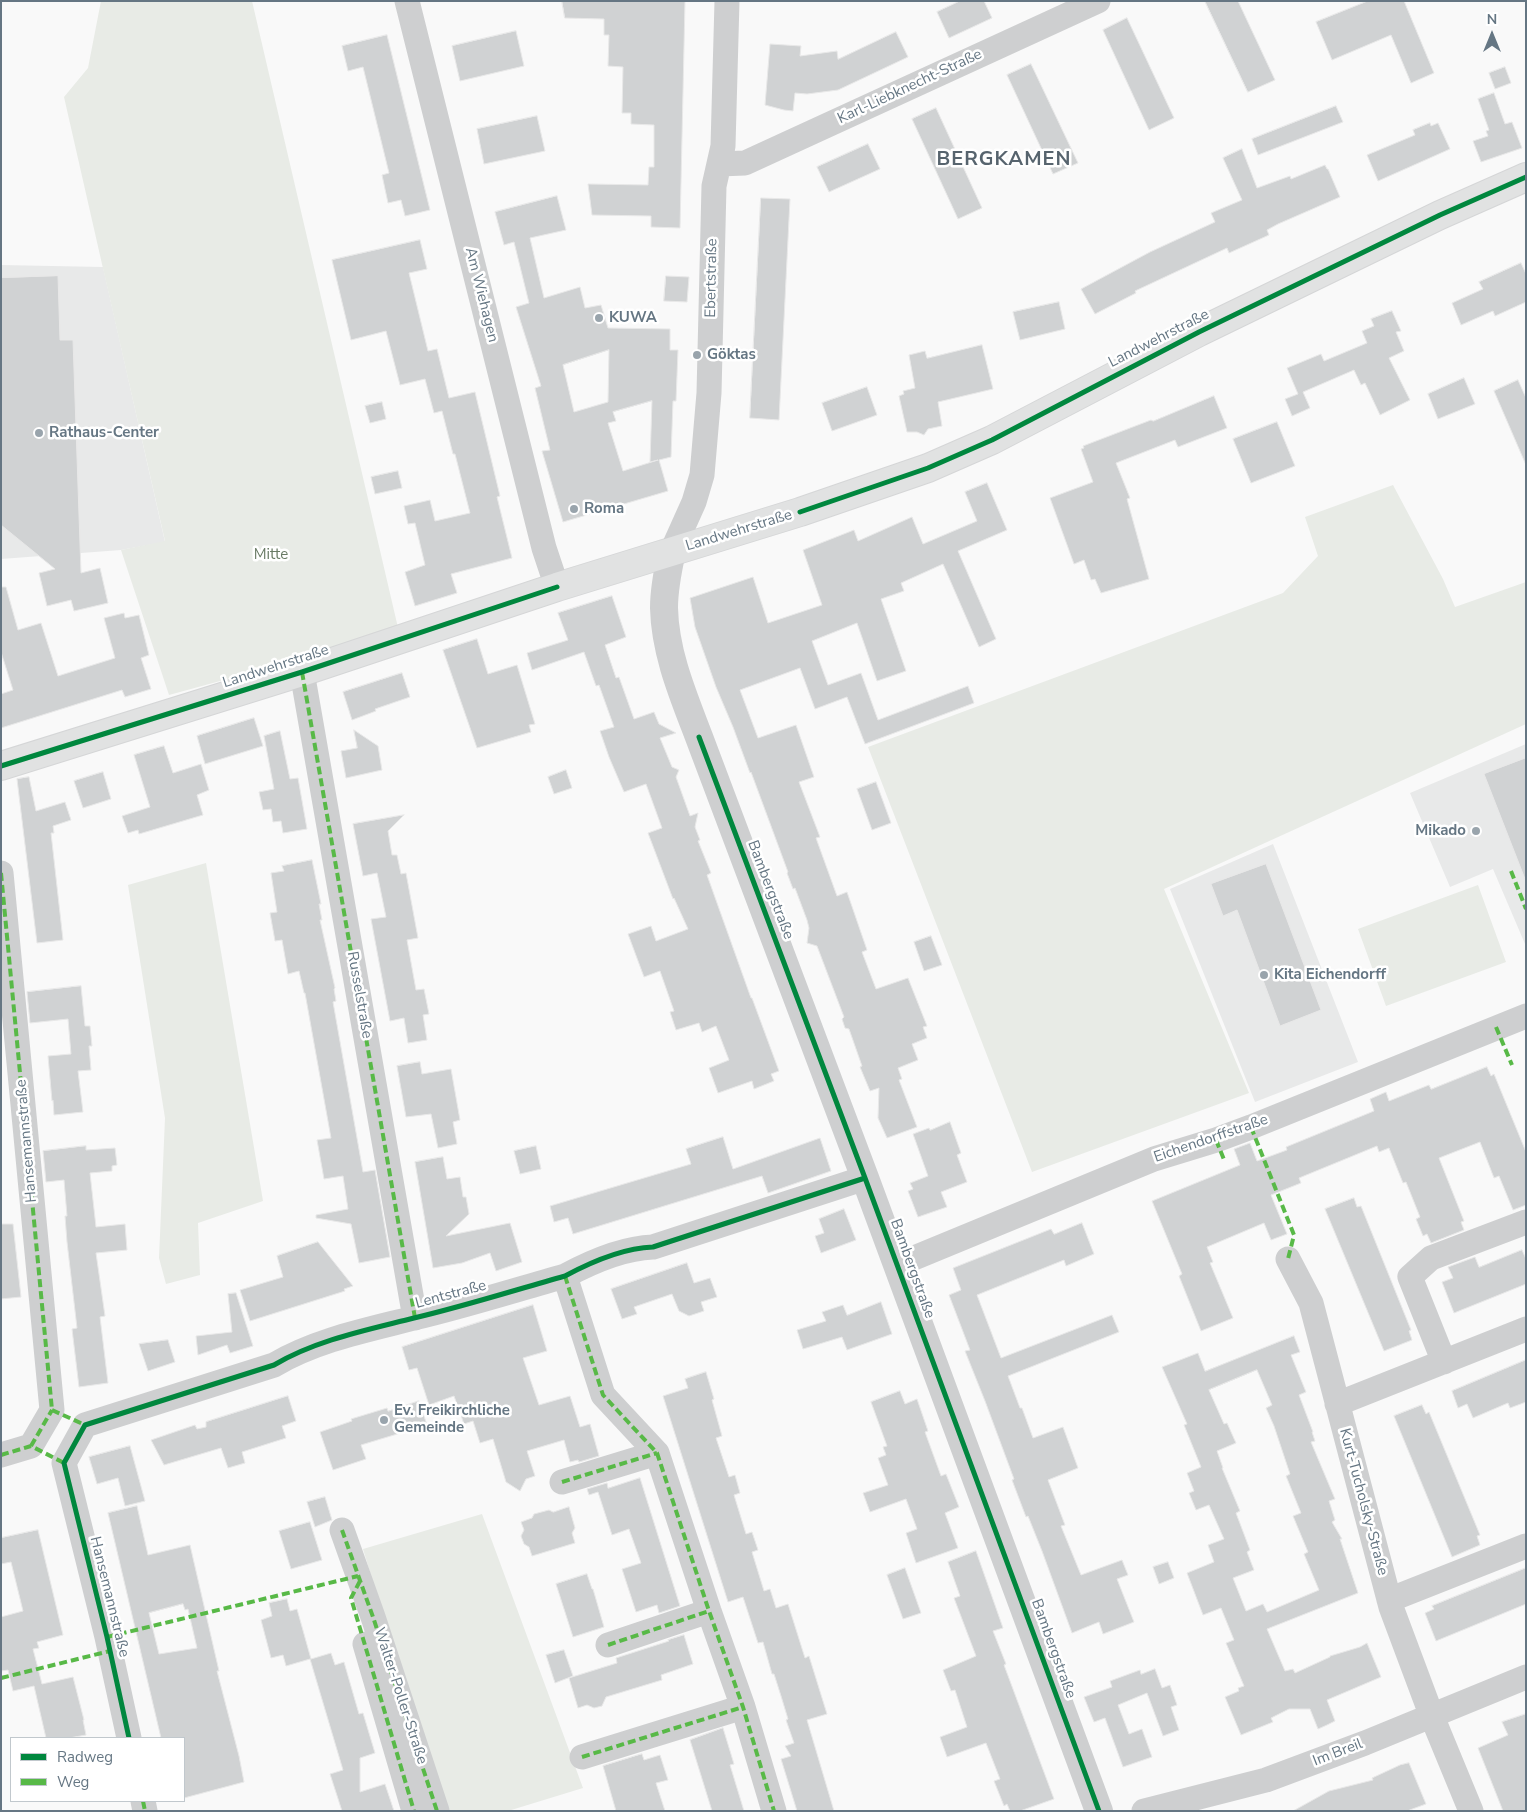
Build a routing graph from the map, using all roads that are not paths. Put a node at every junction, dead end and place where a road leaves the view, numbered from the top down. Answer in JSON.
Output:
{"nodes":[{"id":1,"x":408,"y":1,"type":"edge"},
{"id":2,"x":727,"y":1,"type":"edge"},
{"id":3,"x":1098,"y":1,"type":"edge"},
{"id":4,"x":719,"y":164,"type":"junction"},
{"id":5,"x":1526,"y":177,"type":"edge"},
{"id":6,"x":672,"y":551,"type":"junction"},
{"id":7,"x":557,"y":587,"type":"junction"},
{"id":8,"x":302,"y":672,"type":"junction"},
{"id":9,"x":1,"y":766,"type":"edge"},
{"id":10,"x":1,"y":873,"type":"edge"},
{"id":11,"x":1526,"y":1016,"type":"edge"},
{"id":12,"x":865,"y":1178,"type":"junction"},
{"id":13,"x":1526,"y":1222,"type":"edge"},
{"id":14,"x":1288,"y":1259,"type":"dead end"},
{"id":15,"x":897,"y":1265,"type":"junction"},
{"id":16,"x":565,"y":1276,"type":"junction"},
{"id":17,"x":415,"y":1318,"type":"junction"},
{"id":18,"x":1526,"y":1329,"type":"edge"},
{"id":19,"x":1444,"y":1362,"type":"junction"},
{"id":20,"x":1337,"y":1404,"type":"junction"},
{"id":21,"x":657,"y":1453,"type":"junction"},
{"id":22,"x":1,"y":1455,"type":"edge"},
{"id":23,"x":64,"y":1463,"type":"joint"},
{"id":24,"x":562,"y":1482,"type":"dead end"},
{"id":25,"x":342,"y":1530,"type":"dead end"},
{"id":26,"x":1526,"y":1546,"type":"edge"},
{"id":27,"x":360,"y":1581,"type":"junction"},
{"id":28,"x":1389,"y":1600,"type":"junction"},
{"id":29,"x":709,"y":1611,"type":"junction"},
{"id":30,"x":608,"y":1645,"type":"dead end"},
{"id":31,"x":1526,"y":1677,"type":"edge"},
{"id":32,"x":743,"y":1707,"type":"junction"},
{"id":33,"x":1431,"y":1714,"type":"junction"},
{"id":34,"x":129,"y":1737,"type":"edge"},
{"id":35,"x":582,"y":1757,"type":"dead end"},
{"id":36,"x":414,"y":1811,"type":"edge"},
{"id":37,"x":438,"y":1811,"type":"edge"},
{"id":38,"x":774,"y":1811,"type":"edge"},
{"id":39,"x":1099,"y":1811,"type":"edge"},
{"id":40,"x":1144,"y":1811,"type":"edge"},
{"id":41,"x":1471,"y":1811,"type":"edge"}],
"edges":[{"from":1,"to":7,"type":"street","name":"Am Wiehagen"},
{"from":2,"to":4,"type":"street","name":"Ebertstraße"},
{"from":3,"to":4,"type":"street","name":"Karl-Liebknecht-Straße"},
{"from":4,"to":6,"type":"street","name":"Ebertstraße"},
{"from":5,"to":6,"type":"main road","name":"Landwehrstraße"},
{"from":6,"to":7,"type":"main road","name":"Landwehrstraße"},
{"from":6,"to":12,"type":"street","name":"Bambergstraße"},
{"from":7,"to":8,"type":"main road","name":"Landwehrstraße"},
{"from":8,"to":9,"type":"main road","name":"Landwehrstraße"},
{"from":8,"to":17,"type":"street","name":"Russelstraße"},
{"from":10,"to":22,"type":"street","name":"Hansemannstraße"},
{"from":11,"to":15,"type":"street","name":"Eichendorffstraße"},
{"from":12,"to":15,"type":"street","name":"Bambergstraße"},
{"from":12,"to":16,"type":"street","name":"Lentstraße"},
{"from":13,"to":19,"type":"street"},
{"from":14,"to":20,"type":"street","name":"Kurt-Tucholsky-Straße"},
{"from":15,"to":39,"type":"street","name":"Bambergstraße"},
{"from":16,"to":17,"type":"street","name":"Lentstraße"},
{"from":16,"to":21,"type":"street"},
{"from":17,"to":23,"type":"street","name":"Lentstraße"},
{"from":18,"to":19,"type":"street"},
{"from":19,"to":20,"type":"street"},
{"from":20,"to":28,"type":"street","name":"Kurt-Tucholsky-Straße"},
{"from":21,"to":24,"type":"street"},
{"from":21,"to":29,"type":"street"},
{"from":23,"to":34,"type":"street","name":"Hansemannstraße"},
{"from":25,"to":27,"type":"street","name":"Walter-Poller-Straße"},
{"from":26,"to":28,"type":"street"},
{"from":27,"to":36,"type":"street","name":"Walter-Poller-Straße"},
{"from":27,"to":37,"type":"street","name":"Walter-Poller-Straße"},
{"from":28,"to":33,"type":"street","name":"Kurt-Tucholsky-Straße"},
{"from":29,"to":30,"type":"street"},
{"from":29,"to":32,"type":"street"},
{"from":31,"to":33,"type":"street","name":"Im Breil"},
{"from":32,"to":35,"type":"street"},
{"from":32,"to":38,"type":"street"},
{"from":33,"to":40,"type":"street","name":"Im Breil"},
{"from":33,"to":41,"type":"street","name":"Kurt-Tucholsky-Straße"}]}
